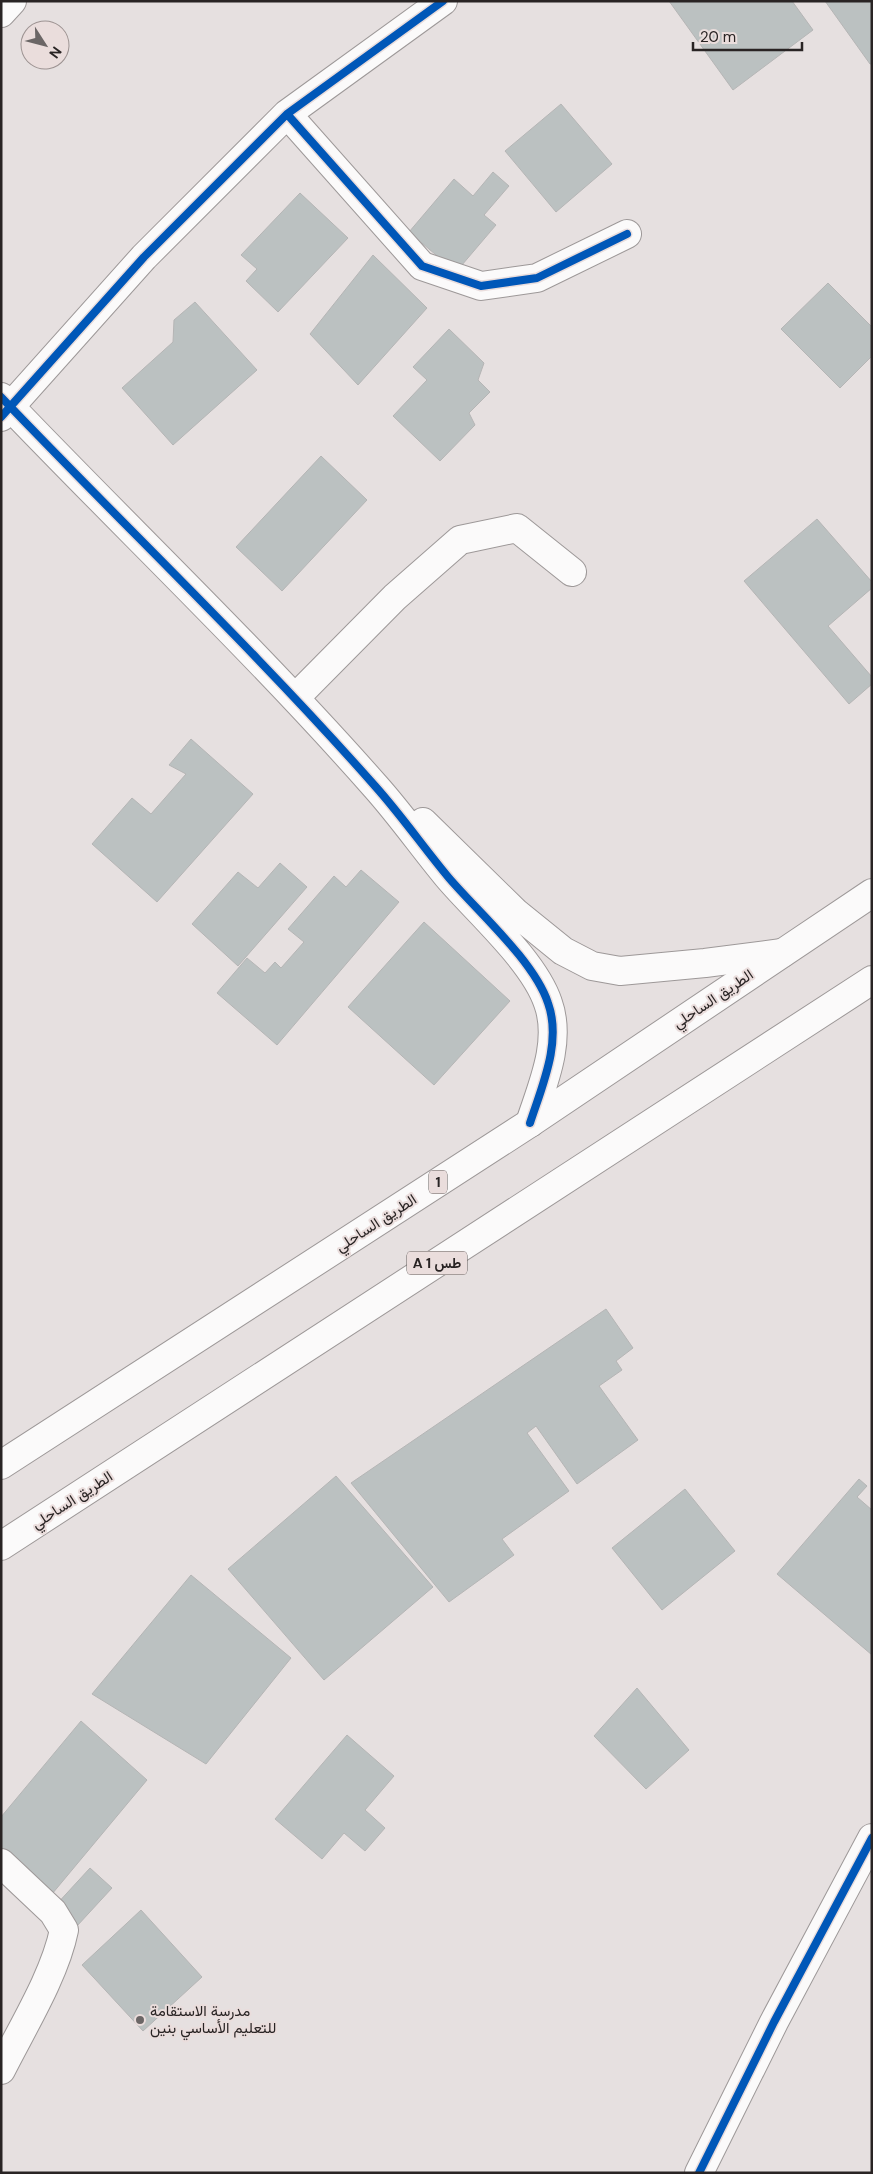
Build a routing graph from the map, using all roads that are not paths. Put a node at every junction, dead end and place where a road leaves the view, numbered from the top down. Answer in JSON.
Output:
{"nodes":[{"id":1,"x":12,"y":1,"type":"edge"},
{"id":2,"x":443,"y":1,"type":"edge"},
{"id":3,"x":1,"y":13,"type":"edge"},
{"id":4,"x":287,"y":114,"type":"junction"},
{"id":5,"x":626,"y":234,"type":"dead end"},
{"id":6,"x":5,"y":407,"type":"edge"},
{"id":7,"x":572,"y":572,"type":"dead end"},
{"id":8,"x":295,"y":698,"type":"junction"},
{"id":9,"x":376,"y":787,"type":"junction"},
{"id":10,"x":872,"y":893,"type":"edge"},
{"id":11,"x":782,"y":953,"type":"junction"},
{"id":12,"x":872,"y":980,"type":"edge"},
{"id":13,"x":530,"y":1123,"type":"junction"},
{"id":14,"x":1,"y":1465,"type":"edge"},
{"id":15,"x":1,"y":1546,"type":"edge"},
{"id":16,"x":872,"y":1838,"type":"edge"},
{"id":17,"x":1,"y":1863,"type":"edge"},
{"id":18,"x":1,"y":2070,"type":"edge"},
{"id":19,"x":699,"y":2173,"type":"edge"}],
"edges":[{"from":1,"to":3,"type":"main road"},
{"from":2,"to":4,"type":"main road"},
{"from":4,"to":5,"type":"main road"},
{"from":4,"to":6,"type":"main road"},
{"from":6,"to":8,"type":"main road"},
{"from":7,"to":8,"type":"main road"},
{"from":8,"to":9,"type":"main road"},
{"from":9,"to":11,"type":"main road"},
{"from":9,"to":13,"type":"main road"},
{"from":10,"to":11,"type":"main road","name":"الطريق الساحلي","number":"1"},
{"from":11,"to":13,"type":"main road","name":"الطريق الساحلي","number":"1"},
{"from":12,"to":15,"type":"main road","name":"الطريق الساحلي","number":"A 1 طس"},
{"from":13,"to":14,"type":"main road","name":"الطريق الساحلي","number":"1"},
{"from":16,"to":19,"type":"main road"},
{"from":17,"to":18,"type":"main road"}]}
